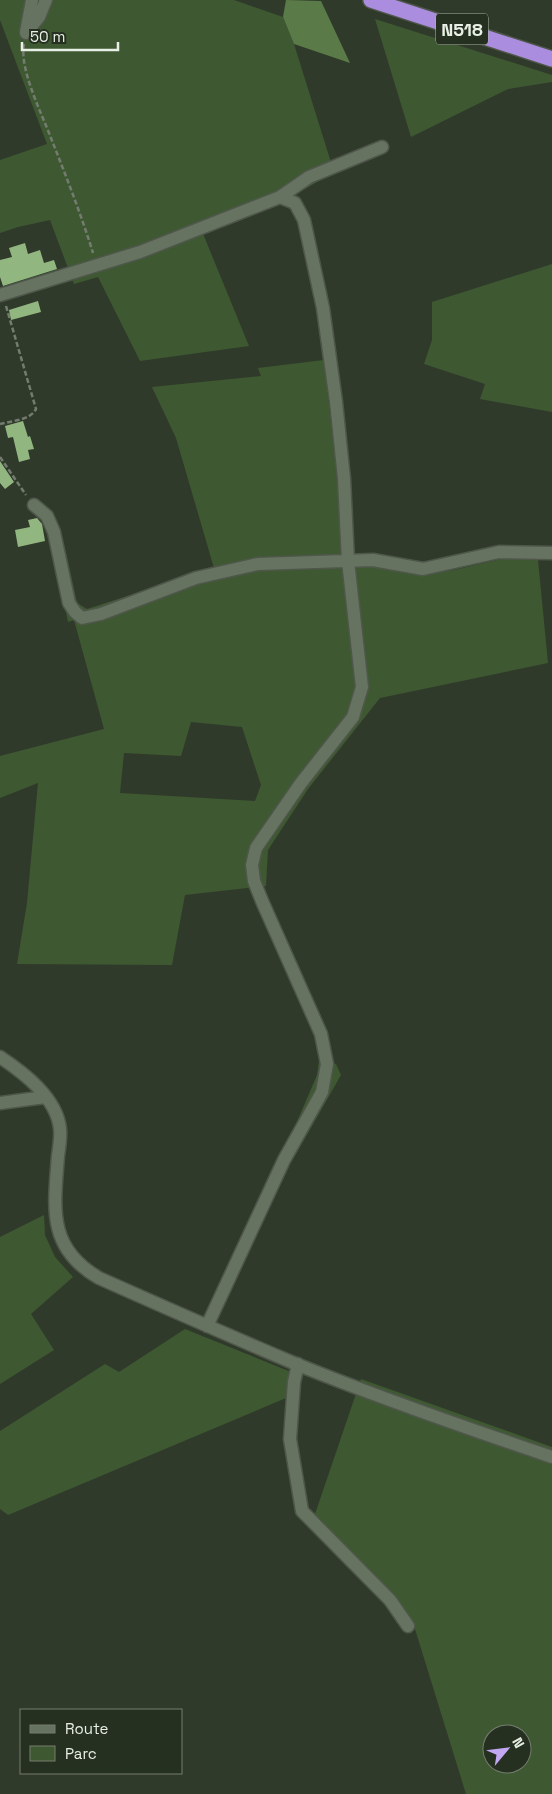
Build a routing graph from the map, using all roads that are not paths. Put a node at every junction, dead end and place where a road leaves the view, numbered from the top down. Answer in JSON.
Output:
{"nodes":[{"id":1,"x":32,"y":0,"type":"edge"},
{"id":2,"x":46,"y":0,"type":"edge"},
{"id":3,"x":371,"y":0,"type":"edge"},
{"id":4,"x":552,"y":59,"type":"edge"},
{"id":5,"x":382,"y":147,"type":"dead end"},
{"id":6,"x":280,"y":197,"type":"junction"},
{"id":7,"x":1,"y":295,"type":"edge"},
{"id":8,"x":34,"y":505,"type":"road end"},
{"id":9,"x":552,"y":553,"type":"edge"},
{"id":10,"x":348,"y":561,"type":"junction"},
{"id":11,"x":0,"y":1057,"type":"edge"},
{"id":12,"x":45,"y":1097,"type":"junction"},
{"id":13,"x":0,"y":1103,"type":"edge"},
{"id":14,"x":207,"y":1326,"type":"junction"},
{"id":15,"x":298,"y":1364,"type":"junction"},
{"id":16,"x":552,"y":1457,"type":"edge"},
{"id":17,"x":408,"y":1626,"type":"dead end"}],
"edges":[{"from":1,"to":2,"type":"street"},
{"from":3,"to":4,"type":"highway","number":"N518"},
{"from":5,"to":6,"type":"street"},
{"from":6,"to":7,"type":"street"},
{"from":6,"to":10,"type":"street"},
{"from":8,"to":10,"type":"street"},
{"from":9,"to":10,"type":"street"},
{"from":10,"to":14,"type":"street"},
{"from":11,"to":12,"type":"street"},
{"from":12,"to":13,"type":"street"},
{"from":12,"to":14,"type":"street"},
{"from":14,"to":15,"type":"street"},
{"from":15,"to":16,"type":"street"},
{"from":15,"to":17,"type":"street"}]}
